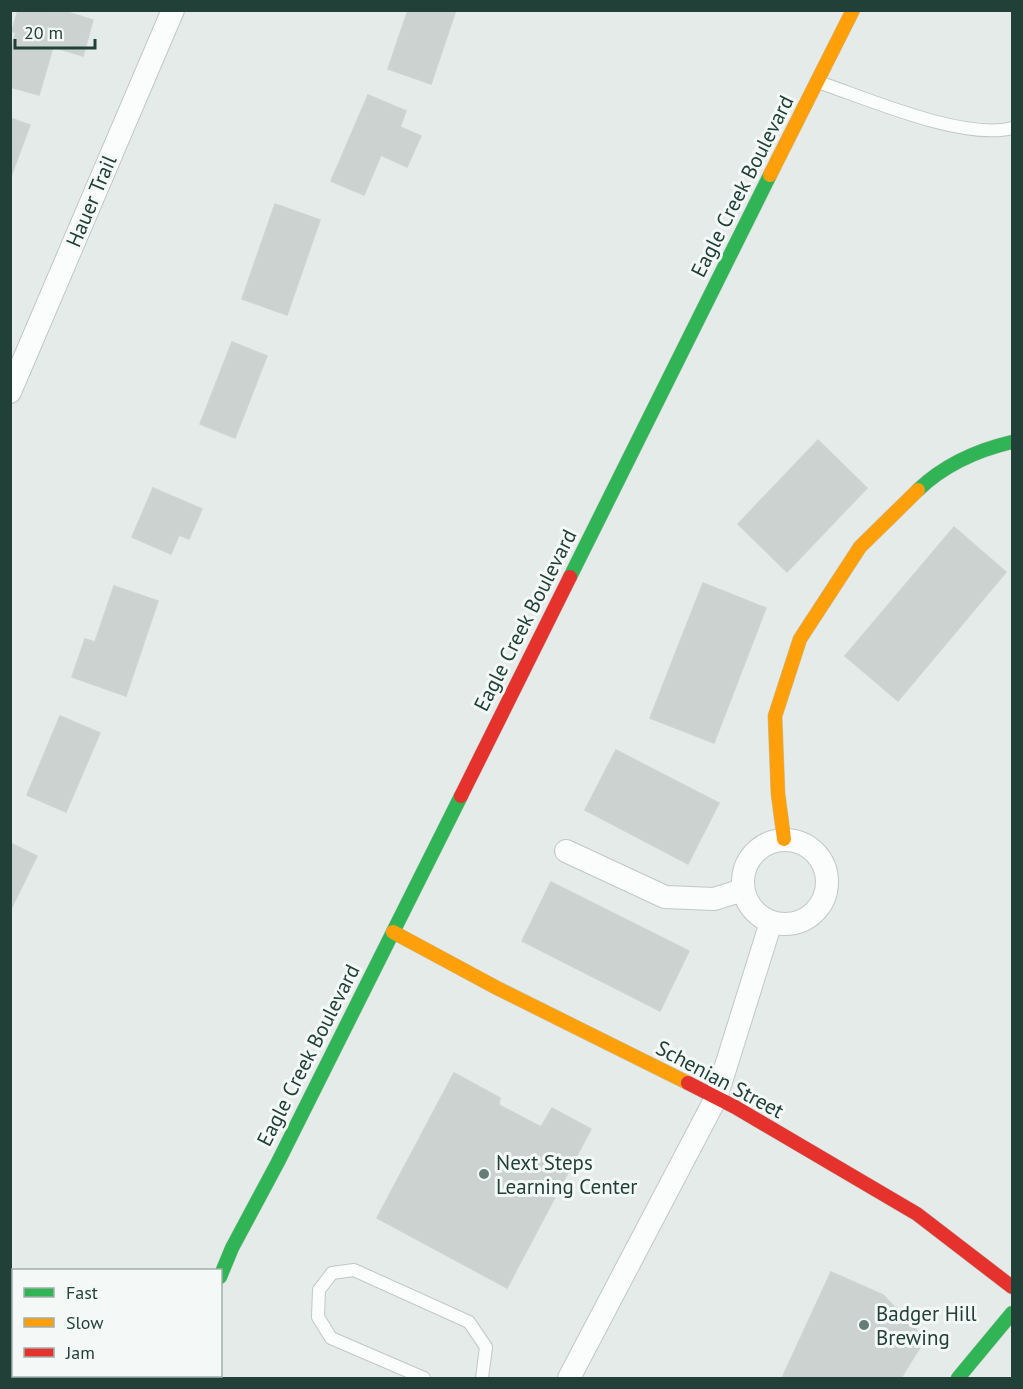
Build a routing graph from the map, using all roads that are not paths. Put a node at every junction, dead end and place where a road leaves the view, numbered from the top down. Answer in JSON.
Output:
{"nodes":[{"id":1,"x":172,"y":10,"type":"edge"},
{"id":2,"x":853,"y":10,"type":"edge"},
{"id":3,"x":818,"y":82,"type":"junction"},
{"id":4,"x":1012,"y":128,"type":"edge"},
{"id":5,"x":10,"y":392,"type":"edge"},
{"id":6,"x":1012,"y":442,"type":"edge"},
{"id":7,"x":784,"y":839,"type":"junction"},
{"id":8,"x":566,"y":851,"type":"dead end"},
{"id":9,"x":743,"y":890,"type":"junction"},
{"id":10,"x":771,"y":922,"type":"junction"},
{"id":11,"x":393,"y":932,"type":"junction"},
{"id":12,"x":716,"y":1098,"type":"junction"},
{"id":13,"x":232,"y":1248,"type":"junction"},
{"id":14,"x":215,"y":1269,"type":"edge"},
{"id":15,"x":222,"y":1272,"type":"edge"},
{"id":16,"x":1012,"y":1287,"type":"edge"},
{"id":17,"x":1012,"y":1313,"type":"edge"},
{"id":18,"x":424,"y":1378,"type":"edge"},
{"id":19,"x":482,"y":1378,"type":"edge"},
{"id":20,"x":569,"y":1378,"type":"edge"},
{"id":21,"x":958,"y":1378,"type":"edge"}],
"edges":[{"from":1,"to":5,"type":"street","name":"Hauer Trail"},
{"from":2,"to":3,"type":"street","name":"Eagle Creek Boulevard"},
{"from":3,"to":4,"type":"lane"},
{"from":3,"to":11,"type":"street","name":"Eagle Creek Boulevard"},
{"from":6,"to":7,"type":"street"},
{"from":7,"to":9,"type":"street"},
{"from":7,"to":10,"type":"street"},
{"from":8,"to":9,"type":"street"},
{"from":9,"to":10,"type":"street"},
{"from":10,"to":12,"type":"street"},
{"from":11,"to":12,"type":"street","name":"Schenian Street"},
{"from":11,"to":13,"type":"street","name":"Eagle Creek Boulevard"},
{"from":12,"to":16,"type":"street","name":"Schenian Street"},
{"from":12,"to":20,"type":"street"},
{"from":13,"to":14,"type":"street","name":"Eagle Creek Boulevard"},
{"from":13,"to":15,"type":"street","name":"Eagle Creek Boulevard"},
{"from":17,"to":21,"type":"street"},
{"from":18,"to":19,"type":"lane"}]}
